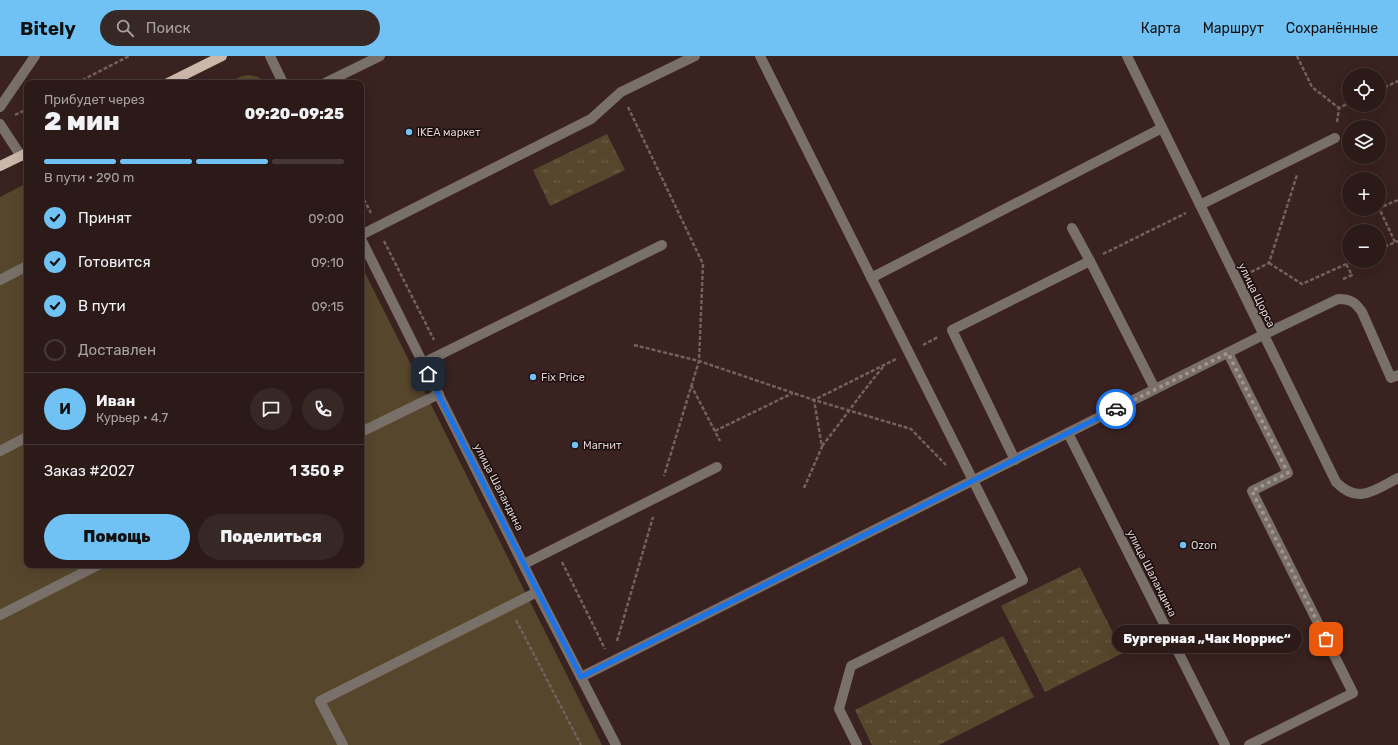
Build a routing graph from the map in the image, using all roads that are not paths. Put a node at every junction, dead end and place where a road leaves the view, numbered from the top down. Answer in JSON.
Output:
{"nodes":[{"id":1,"x":35,"y":56,"type":"edge"},
{"id":2,"x":222,"y":56,"type":"edge"},
{"id":3,"x":270,"y":56,"type":"edge"},
{"id":4,"x":380,"y":56,"type":"edge"},
{"id":5,"x":695,"y":56,"type":"edge"},
{"id":6,"x":760,"y":56,"type":"edge"},
{"id":7,"x":1127,"y":56,"type":"edge"},
{"id":8,"x":174,"y":80,"type":"edge"},
{"id":9,"x":282,"y":80,"type":"edge"},
{"id":10,"x":331,"y":80,"type":"edge"},
{"id":11,"x":0,"y":107,"type":"edge"},
{"id":12,"x":0,"y":124,"type":"edge"},
{"id":13,"x":1162,"y":128,"type":"junction"},
{"id":14,"x":1335,"y":138,"type":"road end"},
{"id":15,"x":24,"y":154,"type":"edge"},
{"id":16,"x":0,"y":166,"type":"edge"},
{"id":17,"x":1200,"y":205,"type":"junction"},
{"id":18,"x":1072,"y":228,"type":"dead end"},
{"id":19,"x":364,"y":234,"type":"edge"},
{"id":20,"x":364,"y":245,"type":"edge"},
{"id":21,"x":662,"y":245,"type":"dead end"},
{"id":22,"x":1090,"y":261,"type":"junction"},
{"id":23,"x":24,"y":268,"type":"edge"},
{"id":24,"x":871,"y":278,"type":"junction"},
{"id":25,"x":0,"y":280,"type":"edge"},
{"id":26,"x":1263,"y":335,"type":"junction"},
{"id":27,"x":1228,"y":353,"type":"junction"},
{"id":28,"x":423,"y":363,"type":"junction"},
{"id":29,"x":1398,"y":375,"type":"edge"},
{"id":30,"x":1155,"y":389,"type":"junction"},
{"id":31,"x":439,"y":394,"type":"junction"},
{"id":32,"x":364,"y":431,"type":"edge"},
{"id":33,"x":1068,"y":433,"type":"junction"},
{"id":34,"x":24,"y":439,"type":"edge"},
{"id":35,"x":0,"y":451,"type":"edge"},
{"id":36,"x":1015,"y":460,"type":"junction"},
{"id":37,"x":717,"y":467,"type":"dead end"},
{"id":38,"x":1398,"y":478,"type":"edge"},
{"id":39,"x":973,"y":480,"type":"junction"},
{"id":40,"x":524,"y":564,"type":"junction"},
{"id":41,"x":92,"y":568,"type":"edge"},
{"id":42,"x":537,"y":592,"type":"junction"},
{"id":43,"x":0,"y":615,"type":"edge"},
{"id":44,"x":581,"y":677,"type":"junction"},
{"id":45,"x":343,"y":745,"type":"edge"},
{"id":46,"x":616,"y":745,"type":"edge"},
{"id":47,"x":857,"y":745,"type":"edge"},
{"id":48,"x":1226,"y":745,"type":"edge"},
{"id":49,"x":1248,"y":745,"type":"edge"}],
"edges":[{"from":1,"to":11,"type":"street"},
{"from":2,"to":8,"type":"main road"},
{"from":3,"to":9,"type":"street"},
{"from":4,"to":10,"type":"street"},
{"from":5,"to":19,"type":"street"},
{"from":6,"to":24,"type":"street"},
{"from":7,"to":13,"type":"street","name":"улица Щорса"},
{"from":12,"to":15,"type":"street"},
{"from":13,"to":17,"type":"street","name":"улица Щорса"},
{"from":13,"to":24,"type":"street"},
{"from":14,"to":17,"type":"street"},
{"from":15,"to":16,"type":"main road"},
{"from":17,"to":26,"type":"street","name":"улица Щорса"},
{"from":18,"to":22,"type":"street"},
{"from":20,"to":28,"type":"street","name":"улица Шаландина"},
{"from":21,"to":28,"type":"street"},
{"from":22,"to":30,"type":"street"},
{"from":22,"to":36,"type":"street"},
{"from":23,"to":25,"type":"street"},
{"from":24,"to":39,"type":"street"},
{"from":26,"to":27,"type":"street"},
{"from":26,"to":29,"type":"street"},
{"from":26,"to":38,"type":"street","name":"улица Щорса"},
{"from":27,"to":30,"type":"street"},
{"from":27,"to":49,"type":"street"},
{"from":28,"to":31,"type":"street","name":"улица Шаландина"},
{"from":30,"to":33,"type":"street"},
{"from":31,"to":32,"type":"street"},
{"from":31,"to":40,"type":"street","name":"улица Шаландина"},
{"from":33,"to":36,"type":"street"},
{"from":33,"to":48,"type":"street","name":"улица Шаландина"},
{"from":34,"to":35,"type":"street"},
{"from":36,"to":39,"type":"street"},
{"from":37,"to":40,"type":"street"},
{"from":39,"to":44,"type":"street"},
{"from":39,"to":47,"type":"street"},
{"from":40,"to":42,"type":"street","name":"улица Шаландина"},
{"from":41,"to":43,"type":"street"},
{"from":42,"to":44,"type":"street","name":"улица Шаландина"},
{"from":42,"to":45,"type":"street"},
{"from":44,"to":46,"type":"street","name":"улица Шаландина"}]}
